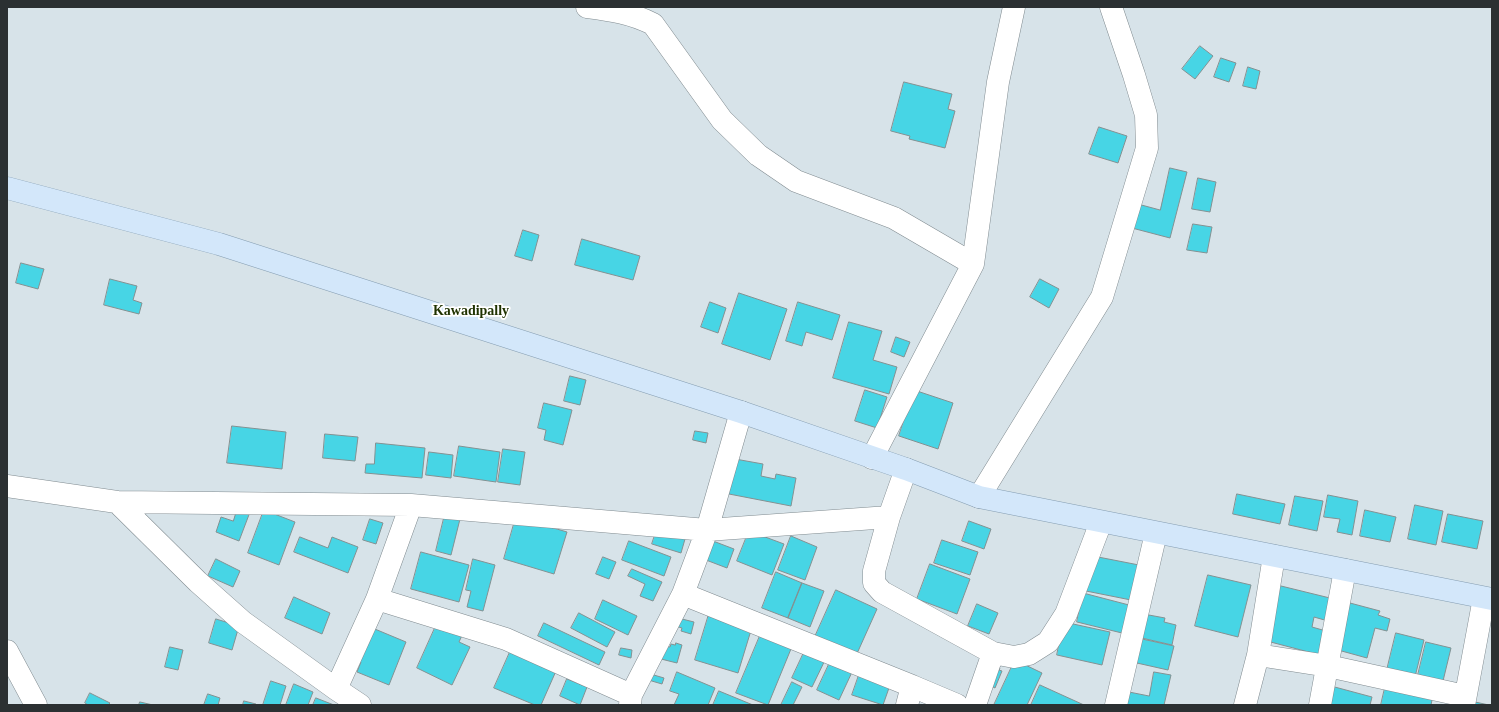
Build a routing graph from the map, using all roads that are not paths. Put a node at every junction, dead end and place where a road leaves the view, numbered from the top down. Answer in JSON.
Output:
{"nodes":[{"id":1,"x":587,"y":7,"type":"edge"},
{"id":2,"x":1014,"y":7,"type":"edge"},
{"id":3,"x":1111,"y":7,"type":"edge"},
{"id":4,"x":620,"y":9,"type":"edge"},
{"id":5,"x":7,"y":188,"type":"edge"},
{"id":6,"x":973,"y":264,"type":"junction"},
{"id":7,"x":741,"y":412,"type":"junction"},
{"id":8,"x":872,"y":458,"type":"junction"},
{"id":9,"x":906,"y":469,"type":"junction"},
{"id":10,"x":7,"y":486,"type":"edge"},
{"id":11,"x":979,"y":497,"type":"junction"},
{"id":12,"x":117,"y":502,"type":"junction"},
{"id":13,"x":411,"y":505,"type":"junction"},
{"id":14,"x":889,"y":518,"type":"junction"},
{"id":15,"x":1101,"y":522,"type":"junction"},
{"id":16,"x":707,"y":530,"type":"junction"},
{"id":17,"x":1156,"y":533,"type":"junction"},
{"id":18,"x":1274,"y":556,"type":"junction"},
{"id":19,"x":1345,"y":570,"type":"junction"},
{"id":20,"x":683,"y":594,"type":"junction"},
{"id":21,"x":1488,"y":598,"type":"edge"},
{"id":22,"x":377,"y":599,"type":"junction"},
{"id":23,"x":7,"y":651,"type":"edge"},
{"id":24,"x":993,"y":653,"type":"junction"},
{"id":25,"x":1258,"y":655,"type":"junction"},
{"id":26,"x":1328,"y":666,"type":"junction"},
{"id":27,"x":336,"y":689,"type":"junction"},
{"id":28,"x":909,"y":696,"type":"edge"},
{"id":29,"x":631,"y":700,"type":"edge"},
{"id":30,"x":1464,"y":701,"type":"edge"},
{"id":31,"x":36,"y":705,"type":"edge"},
{"id":32,"x":360,"y":705,"type":"edge"},
{"id":33,"x":957,"y":705,"type":"edge"},
{"id":34,"x":975,"y":705,"type":"edge"},
{"id":35,"x":1116,"y":705,"type":"edge"},
{"id":36,"x":1245,"y":705,"type":"edge"},
{"id":37,"x":1320,"y":705,"type":"edge"}],
"edges":[{"from":1,"to":4,"type":"street"},
{"from":2,"to":6,"type":"street"},
{"from":3,"to":11,"type":"street"},
{"from":4,"to":6,"type":"street"},
{"from":5,"to":7,"type":"main road"},
{"from":6,"to":8,"type":"street"},
{"from":7,"to":8,"type":"main road"},
{"from":7,"to":16,"type":"street"},
{"from":8,"to":9,"type":"main road"},
{"from":9,"to":11,"type":"main road"},
{"from":9,"to":14,"type":"street"},
{"from":10,"to":12,"type":"street"},
{"from":11,"to":15,"type":"main road"},
{"from":12,"to":13,"type":"street"},
{"from":12,"to":27,"type":"street"},
{"from":13,"to":16,"type":"street"},
{"from":13,"to":22,"type":"street"},
{"from":14,"to":16,"type":"street"},
{"from":14,"to":24,"type":"street"},
{"from":15,"to":17,"type":"main road"},
{"from":15,"to":24,"type":"street"},
{"from":16,"to":20,"type":"street"},
{"from":17,"to":18,"type":"main road"},
{"from":17,"to":35,"type":"street"},
{"from":18,"to":19,"type":"main road"},
{"from":18,"to":25,"type":"street"},
{"from":19,"to":21,"type":"main road"},
{"from":19,"to":26,"type":"street"},
{"from":20,"to":28,"type":"street"},
{"from":20,"to":29,"type":"street"},
{"from":21,"to":30,"type":"street"},
{"from":22,"to":27,"type":"street"},
{"from":22,"to":29,"type":"street"},
{"from":23,"to":31,"type":"street"},
{"from":24,"to":34,"type":"street"},
{"from":25,"to":26,"type":"street"},
{"from":25,"to":36,"type":"street"},
{"from":26,"to":30,"type":"street"},
{"from":26,"to":37,"type":"street"},
{"from":27,"to":32,"type":"street"},
{"from":28,"to":33,"type":"street"}]}
